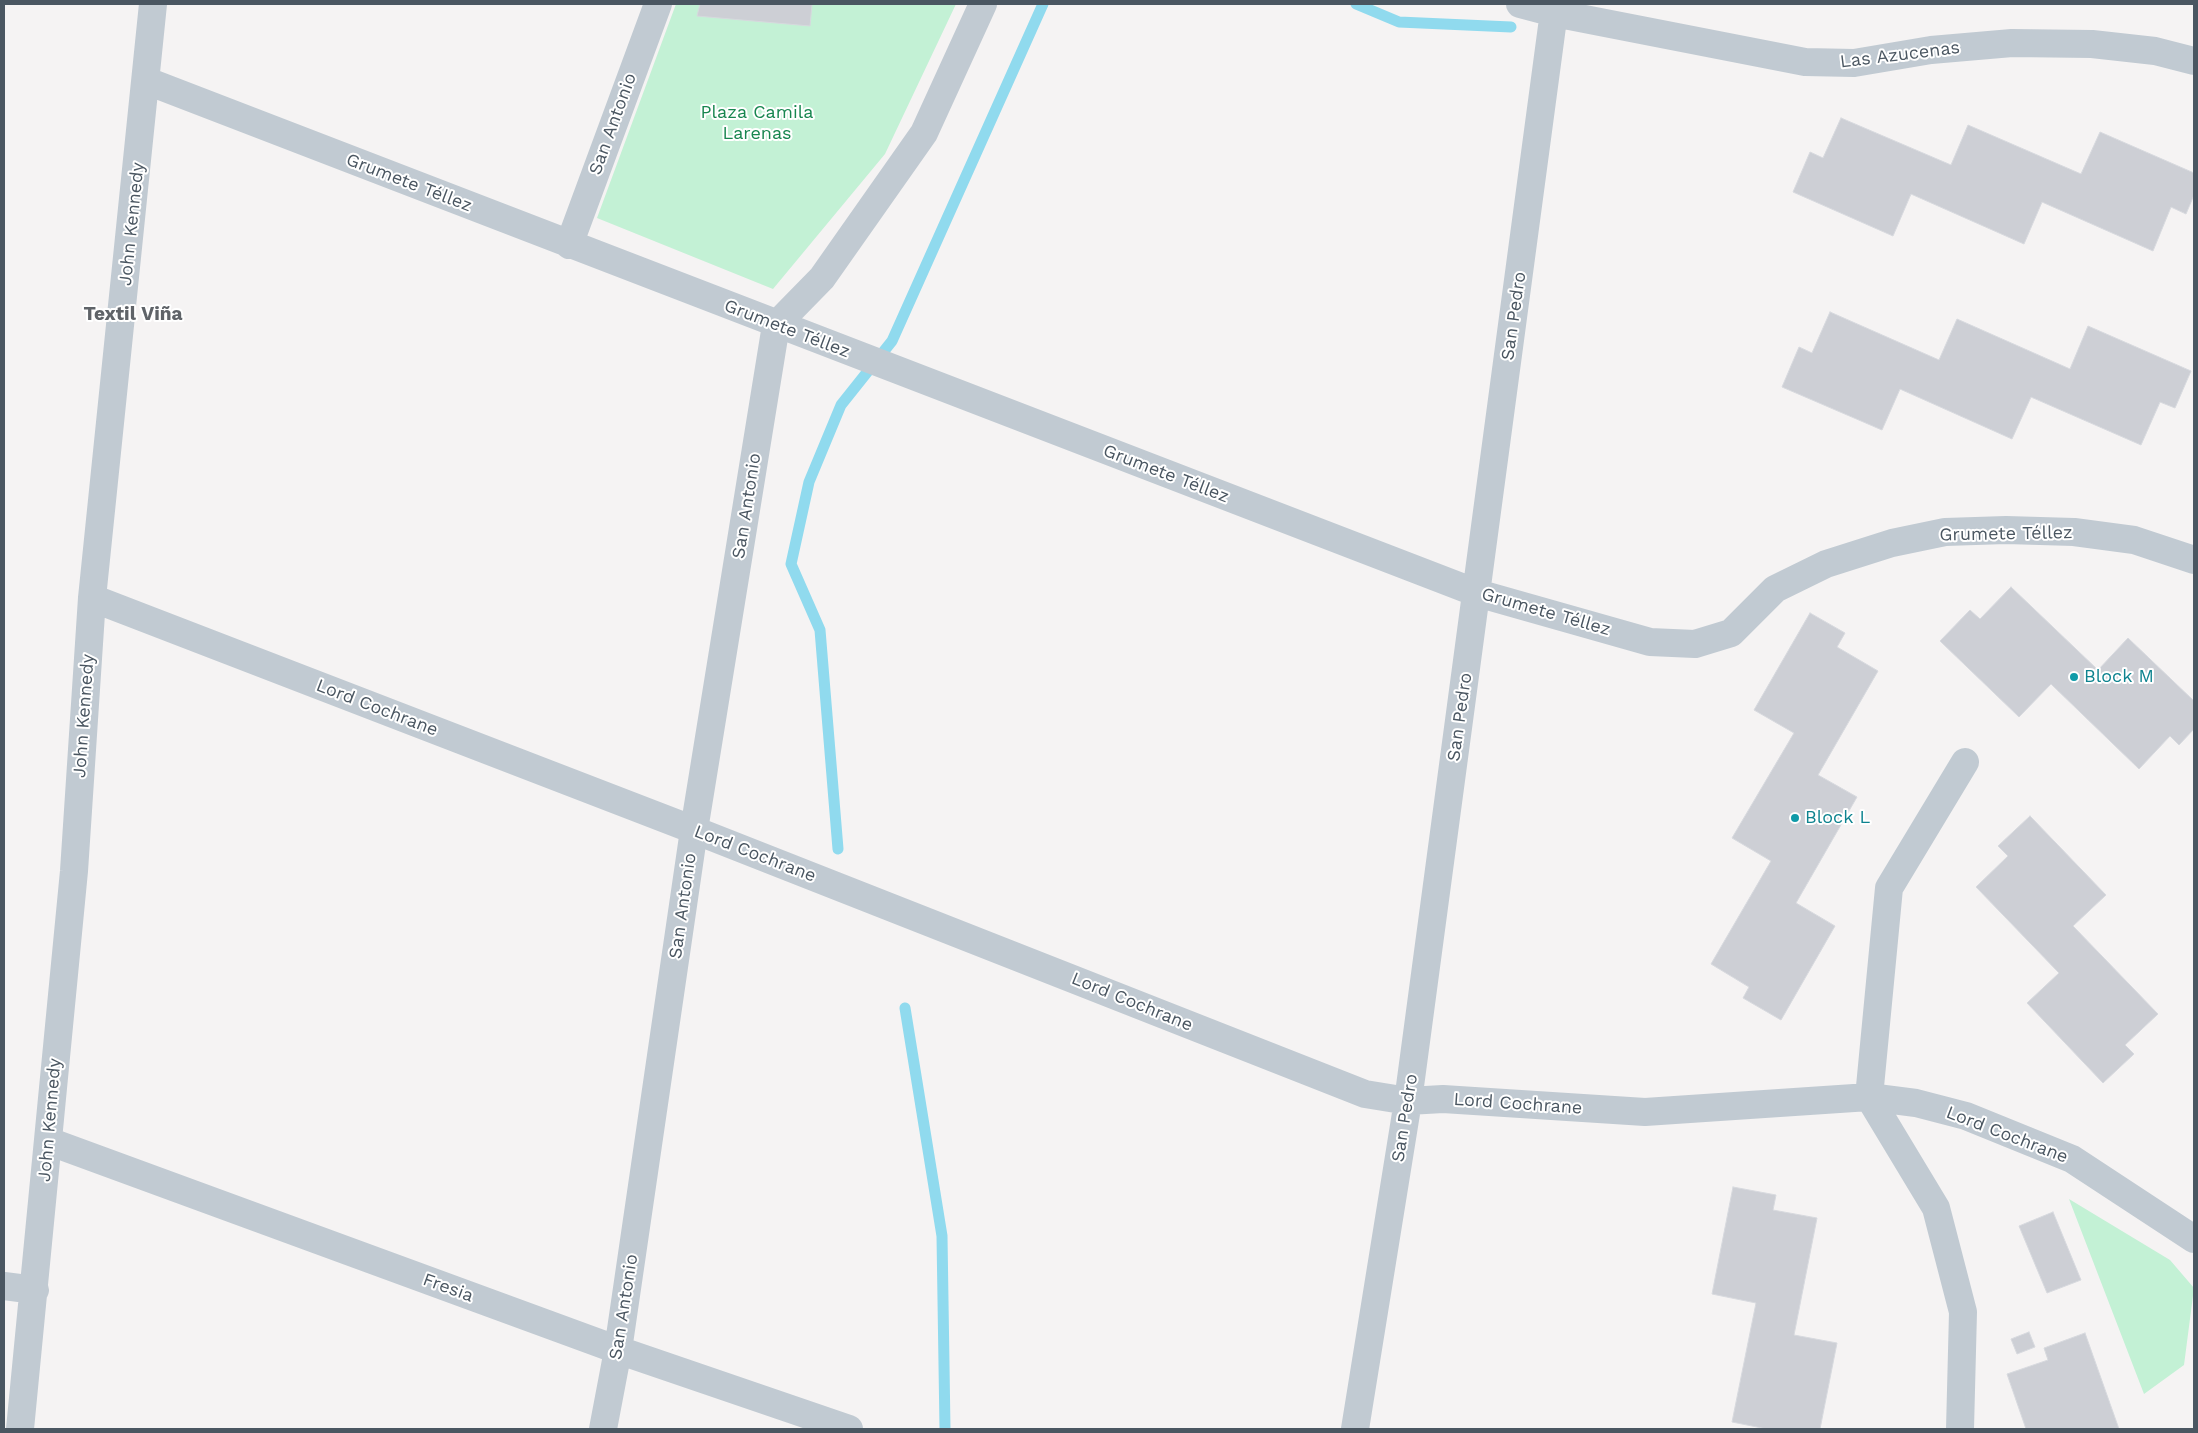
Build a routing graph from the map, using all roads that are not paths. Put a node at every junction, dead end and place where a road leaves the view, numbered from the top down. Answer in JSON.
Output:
{"nodes":[{"id":1,"x":153,"y":4,"type":"edge"},
{"id":2,"x":658,"y":4,"type":"edge"},
{"id":3,"x":983,"y":4,"type":"edge"},
{"id":4,"x":1520,"y":4,"type":"edge"},
{"id":5,"x":1555,"y":8,"type":"edge"},
{"id":6,"x":2194,"y":61,"type":"edge"},
{"id":7,"x":147,"y":81,"type":"junction"},
{"id":8,"x":569,"y":245,"type":"junction"},
{"id":9,"x":776,"y":324,"type":"junction"},
{"id":10,"x":2194,"y":560,"type":"edge"},
{"id":11,"x":1477,"y":593,"type":"junction"},
{"id":12,"x":92,"y":598,"type":"junction"},
{"id":13,"x":1965,"y":762,"type":"dead end"},
{"id":14,"x":694,"y":830,"type":"junction"},
{"id":15,"x":1869,"y":1097,"type":"junction"},
{"id":16,"x":1408,"y":1101,"type":"junction"},
{"id":17,"x":48,"y":1141,"type":"junction"},
{"id":18,"x":2194,"y":1239,"type":"edge"},
{"id":19,"x":4,"y":1286,"type":"edge"},
{"id":20,"x":34,"y":1290,"type":"junction"},
{"id":21,"x":618,"y":1350,"type":"junction"},
{"id":22,"x":20,"y":1429,"type":"edge"},
{"id":23,"x":603,"y":1429,"type":"edge"},
{"id":24,"x":849,"y":1429,"type":"edge"},
{"id":25,"x":1355,"y":1429,"type":"edge"},
{"id":26,"x":1960,"y":1429,"type":"edge"}],
"edges":[{"from":1,"to":7,"type":"street","name":"John Kennedy"},
{"from":2,"to":8,"type":"street","name":"San Antonio"},
{"from":3,"to":9,"type":"street"},
{"from":4,"to":5,"type":"street","name":"Las Azucenas"},
{"from":5,"to":6,"type":"street","name":"Las Azucenas"},
{"from":5,"to":11,"type":"street","name":"San Pedro"},
{"from":7,"to":8,"type":"street","name":"Grumete Téllez"},
{"from":7,"to":12,"type":"street","name":"John Kennedy"},
{"from":8,"to":9,"type":"street","name":"Grumete Téllez"},
{"from":9,"to":11,"type":"street","name":"Grumete Téllez"},
{"from":9,"to":14,"type":"street","name":"San Antonio"},
{"from":10,"to":11,"type":"street","name":"Grumete Téllez"},
{"from":11,"to":16,"type":"street","name":"San Pedro"},
{"from":12,"to":14,"type":"street","name":"Lord Cochrane"},
{"from":12,"to":17,"type":"street","name":"John Kennedy"},
{"from":13,"to":15,"type":"street"},
{"from":14,"to":16,"type":"street","name":"Lord Cochrane"},
{"from":14,"to":21,"type":"street","name":"San Antonio"},
{"from":15,"to":16,"type":"street","name":"Lord Cochrane"},
{"from":15,"to":18,"type":"street","name":"Lord Cochrane"},
{"from":15,"to":26,"type":"street"},
{"from":16,"to":25,"type":"street","name":"San Pedro"},
{"from":17,"to":20,"type":"street","name":"John Kennedy"},
{"from":17,"to":21,"type":"street","name":"Fresia"},
{"from":19,"to":20,"type":"street"},
{"from":20,"to":22,"type":"street","name":"John Kennedy"},
{"from":21,"to":23,"type":"street","name":"San Antonio"},
{"from":21,"to":24,"type":"street","name":"Fresia"}]}
